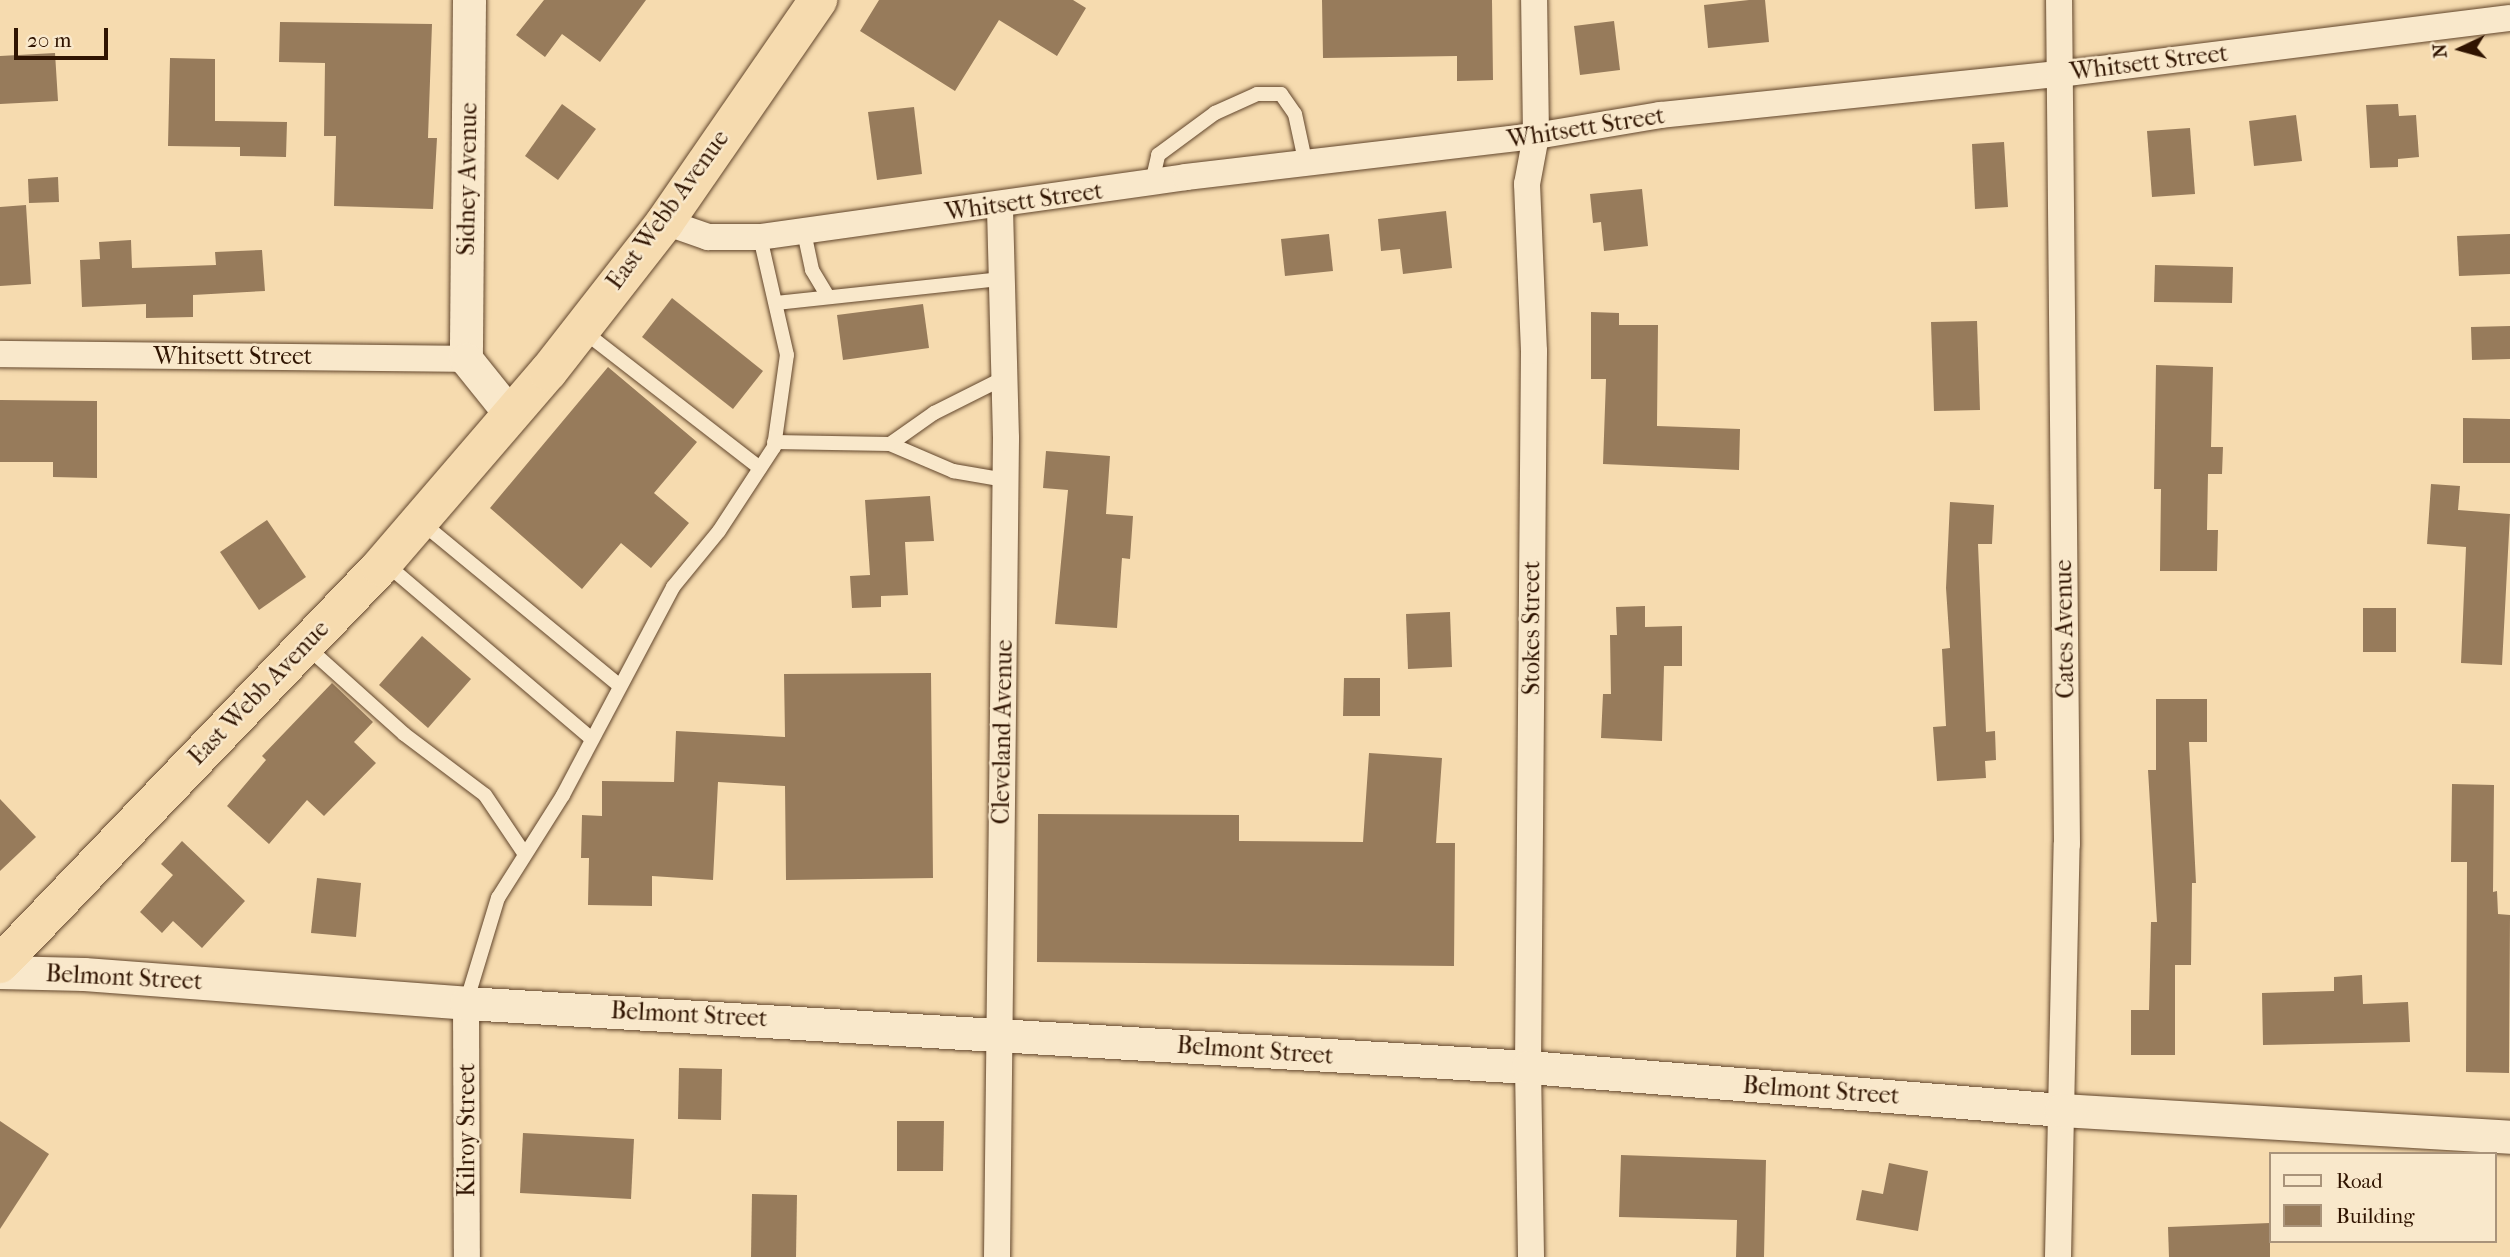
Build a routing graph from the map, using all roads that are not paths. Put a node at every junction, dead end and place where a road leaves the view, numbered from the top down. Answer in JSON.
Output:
{"nodes":[{"id":1,"x":469,"y":0,"type":"edge"},
{"id":2,"x":818,"y":0,"type":"edge"},
{"id":3,"x":1534,"y":0,"type":"edge"},
{"id":4,"x":2059,"y":0,"type":"edge"},
{"id":5,"x":2510,"y":18,"type":"edge"},
{"id":6,"x":2060,"y":74,"type":"junction"},
{"id":7,"x":1536,"y":136,"type":"junction"},
{"id":8,"x":1306,"y":165,"type":"junction"},
{"id":9,"x":1152,"y":182,"type":"junction"},
{"id":10,"x":1000,"y":206,"type":"junction"},
{"id":11,"x":665,"y":222,"type":"junction"},
{"id":12,"x":804,"y":232,"type":"junction"},
{"id":13,"x":760,"y":237,"type":"junction"},
{"id":14,"x":1002,"y":279,"type":"junction"},
{"id":15,"x":828,"y":297,"type":"junction"},
{"id":16,"x":776,"y":303,"type":"junction"},
{"id":17,"x":581,"y":329,"type":"junction"},
{"id":18,"x":0,"y":355,"type":"edge"},
{"id":19,"x":466,"y":359,"type":"junction"},
{"id":20,"x":1004,"y":378,"type":"junction"},
{"id":21,"x":511,"y":415,"type":"junction"},
{"id":22,"x":774,"y":442,"type":"junction"},
{"id":23,"x":890,"y":444,"type":"junction"},
{"id":24,"x":760,"y":468,"type":"junction"},
{"id":25,"x":1005,"y":480,"type":"junction"},
{"id":26,"x":419,"y":521,"type":"junction"},
{"id":27,"x":384,"y":562,"type":"junction"},
{"id":28,"x":305,"y":645,"type":"junction"},
{"id":29,"x":620,"y":686,"type":"junction"},
{"id":30,"x":592,"y":739,"type":"junction"},
{"id":31,"x":524,"y":853,"type":"junction"},
{"id":32,"x":0,"y":964,"type":"edge"},
{"id":33,"x":0,"y":972,"type":"edge"},
{"id":34,"x":466,"y":1003,"type":"junction"},
{"id":35,"x":998,"y":1034,"type":"junction"},
{"id":36,"x":1528,"y":1067,"type":"junction"},
{"id":37,"x":2061,"y":1110,"type":"junction"},
{"id":38,"x":2510,"y":1137,"type":"edge"},
{"id":39,"x":467,"y":1257,"type":"edge"},
{"id":40,"x":997,"y":1257,"type":"edge"},
{"id":41,"x":1531,"y":1257,"type":"edge"},
{"id":42,"x":2059,"y":1257,"type":"edge"}],
"edges":[{"from":1,"to":19,"type":"street","name":"Sidney Avenue"},
{"from":2,"to":11,"type":"highway","name":"East Webb Avenue"},
{"from":3,"to":7,"type":"street","name":"Stokes Street"},
{"from":4,"to":6,"type":"street","name":"Cates Avenue"},
{"from":5,"to":6,"type":"street","name":"Whitsett Street"},
{"from":6,"to":7,"type":"street","name":"Whitsett Street"},
{"from":6,"to":37,"type":"street","name":"Cates Avenue"},
{"from":7,"to":8,"type":"street","name":"Whitsett Street"},
{"from":7,"to":36,"type":"street","name":"Stokes Street"},
{"from":8,"to":9,"type":"street","name":"Whitsett Street"},
{"from":8,"to":9,"type":"lane"},
{"from":9,"to":10,"type":"street","name":"Whitsett Street"},
{"from":10,"to":12,"type":"street","name":"Whitsett Street"},
{"from":10,"to":14,"type":"street","name":"Cleveland Avenue"},
{"from":11,"to":13,"type":"street","name":"Whitsett Street"},
{"from":11,"to":17,"type":"highway","name":"East Webb Avenue"},
{"from":12,"to":13,"type":"street","name":"Whitsett Street"},
{"from":12,"to":15,"type":"lane"},
{"from":13,"to":16,"type":"lane"},
{"from":14,"to":15,"type":"lane"},
{"from":14,"to":20,"type":"street","name":"Cleveland Avenue"},
{"from":15,"to":16,"type":"lane"},
{"from":16,"to":22,"type":"lane"},
{"from":17,"to":21,"type":"highway","name":"East Webb Avenue"},
{"from":17,"to":24,"type":"lane"},
{"from":18,"to":19,"type":"street","name":"Whitsett Street"},
{"from":19,"to":21,"type":"street"},
{"from":20,"to":23,"type":"lane"},
{"from":20,"to":25,"type":"street","name":"Cleveland Avenue"},
{"from":21,"to":26,"type":"highway","name":"East Webb Avenue"},
{"from":22,"to":23,"type":"lane"},
{"from":22,"to":24,"type":"lane"},
{"from":23,"to":25,"type":"lane"},
{"from":24,"to":29,"type":"lane"},
{"from":25,"to":35,"type":"street","name":"Cleveland Avenue"},
{"from":26,"to":27,"type":"highway","name":"East Webb Avenue"},
{"from":26,"to":29,"type":"lane"},
{"from":27,"to":28,"type":"highway","name":"East Webb Avenue"},
{"from":27,"to":30,"type":"lane"},
{"from":28,"to":31,"type":"lane"},
{"from":28,"to":32,"type":"highway","name":"East Webb Avenue"},
{"from":29,"to":30,"type":"lane"},
{"from":30,"to":31,"type":"lane"},
{"from":31,"to":34,"type":"lane"},
{"from":33,"to":34,"type":"street","name":"Belmont Street"},
{"from":34,"to":35,"type":"street","name":"Belmont Street"},
{"from":34,"to":39,"type":"street","name":"Kilroy Street"},
{"from":35,"to":36,"type":"street","name":"Belmont Street"},
{"from":35,"to":40,"type":"street","name":"Cleveland Avenue"},
{"from":36,"to":37,"type":"street","name":"Belmont Street"},
{"from":36,"to":41,"type":"street","name":"Stokes Street"},
{"from":37,"to":38,"type":"street","name":"Belmont Street"},
{"from":37,"to":42,"type":"street","name":"Cates Avenue"}]}
